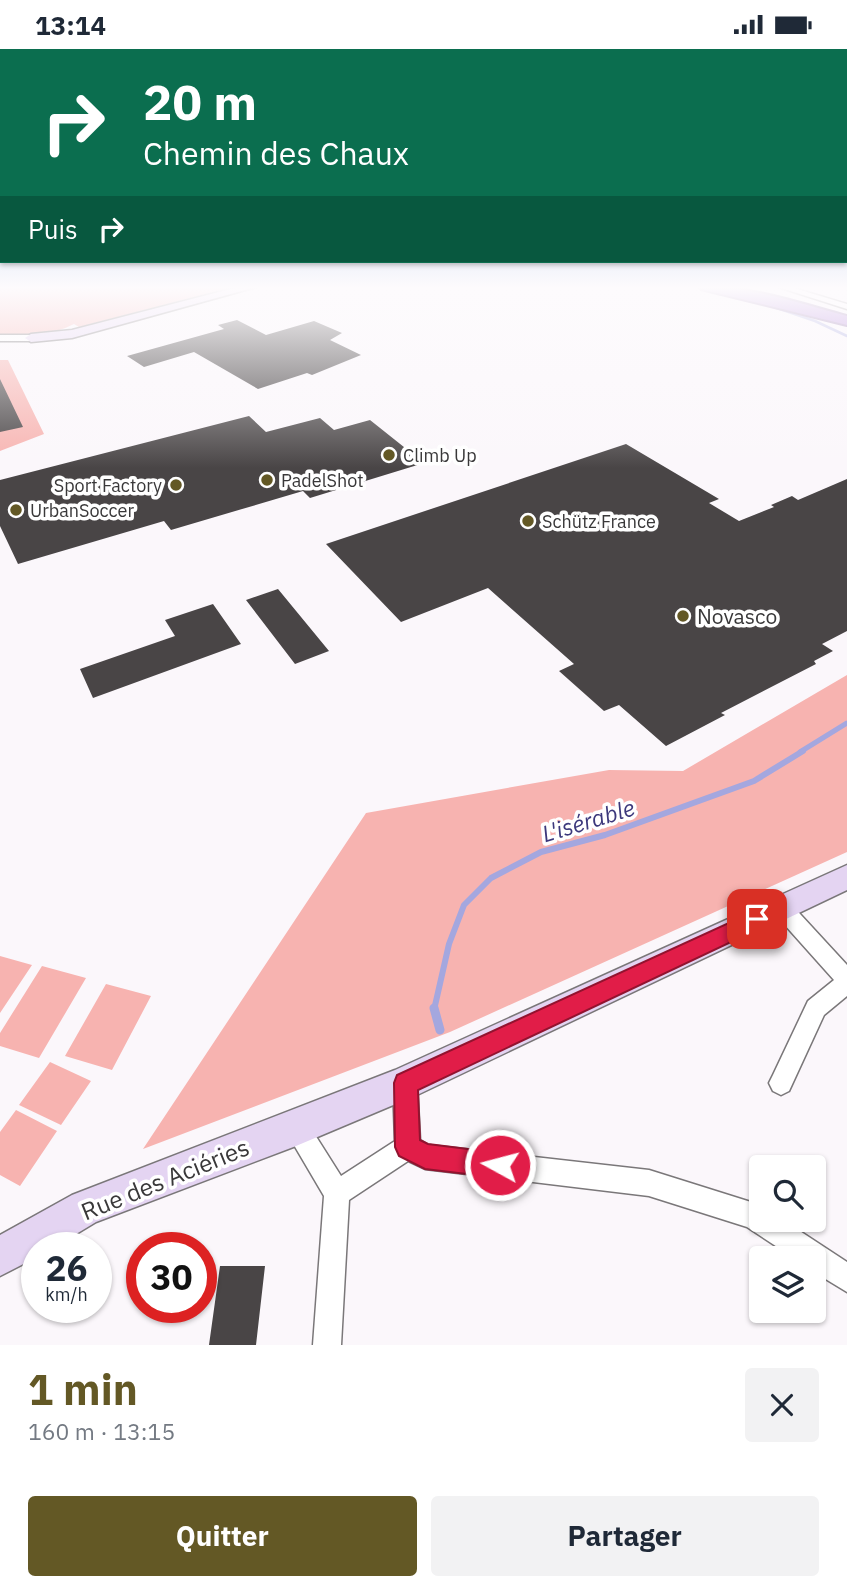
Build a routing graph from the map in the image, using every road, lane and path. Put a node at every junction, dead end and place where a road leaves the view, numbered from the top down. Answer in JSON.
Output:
{"nodes":[{"id":1,"x":847,"y":877,"type":"edge"},
{"id":2,"x":782,"y":908,"type":"junction"},
{"id":3,"x":847,"y":981,"type":"edge"},
{"id":4,"x":405,"y":1083,"type":"junction"},
{"id":5,"x":781,"y":1083,"type":"dead end"},
{"id":6,"x":296,"y":1128,"type":"junction"},
{"id":7,"x":408,"y":1147,"type":"junction"},
{"id":8,"x":337,"y":1193,"type":"junction"},
{"id":9,"x":0,"y":1257,"type":"edge"},
{"id":10,"x":847,"y":1279,"type":"edge"},
{"id":11,"x":327,"y":1345,"type":"edge"}],
"edges":[{"from":1,"to":2,"type":"street","name":"Rue des Aciéries"},
{"from":2,"to":3,"type":"street"},
{"from":2,"to":4,"type":"street","name":"Rue des Aciéries"},
{"from":3,"to":5,"type":"street"},
{"from":4,"to":6,"type":"street","name":"Rue des Aciéries"},
{"from":4,"to":7,"type":"street"},
{"from":6,"to":8,"type":"street"},
{"from":6,"to":9,"type":"street","name":"Rue des Aciéries"},
{"from":7,"to":8,"type":"street"},
{"from":7,"to":10,"type":"street"},
{"from":8,"to":11,"type":"street"}]}
